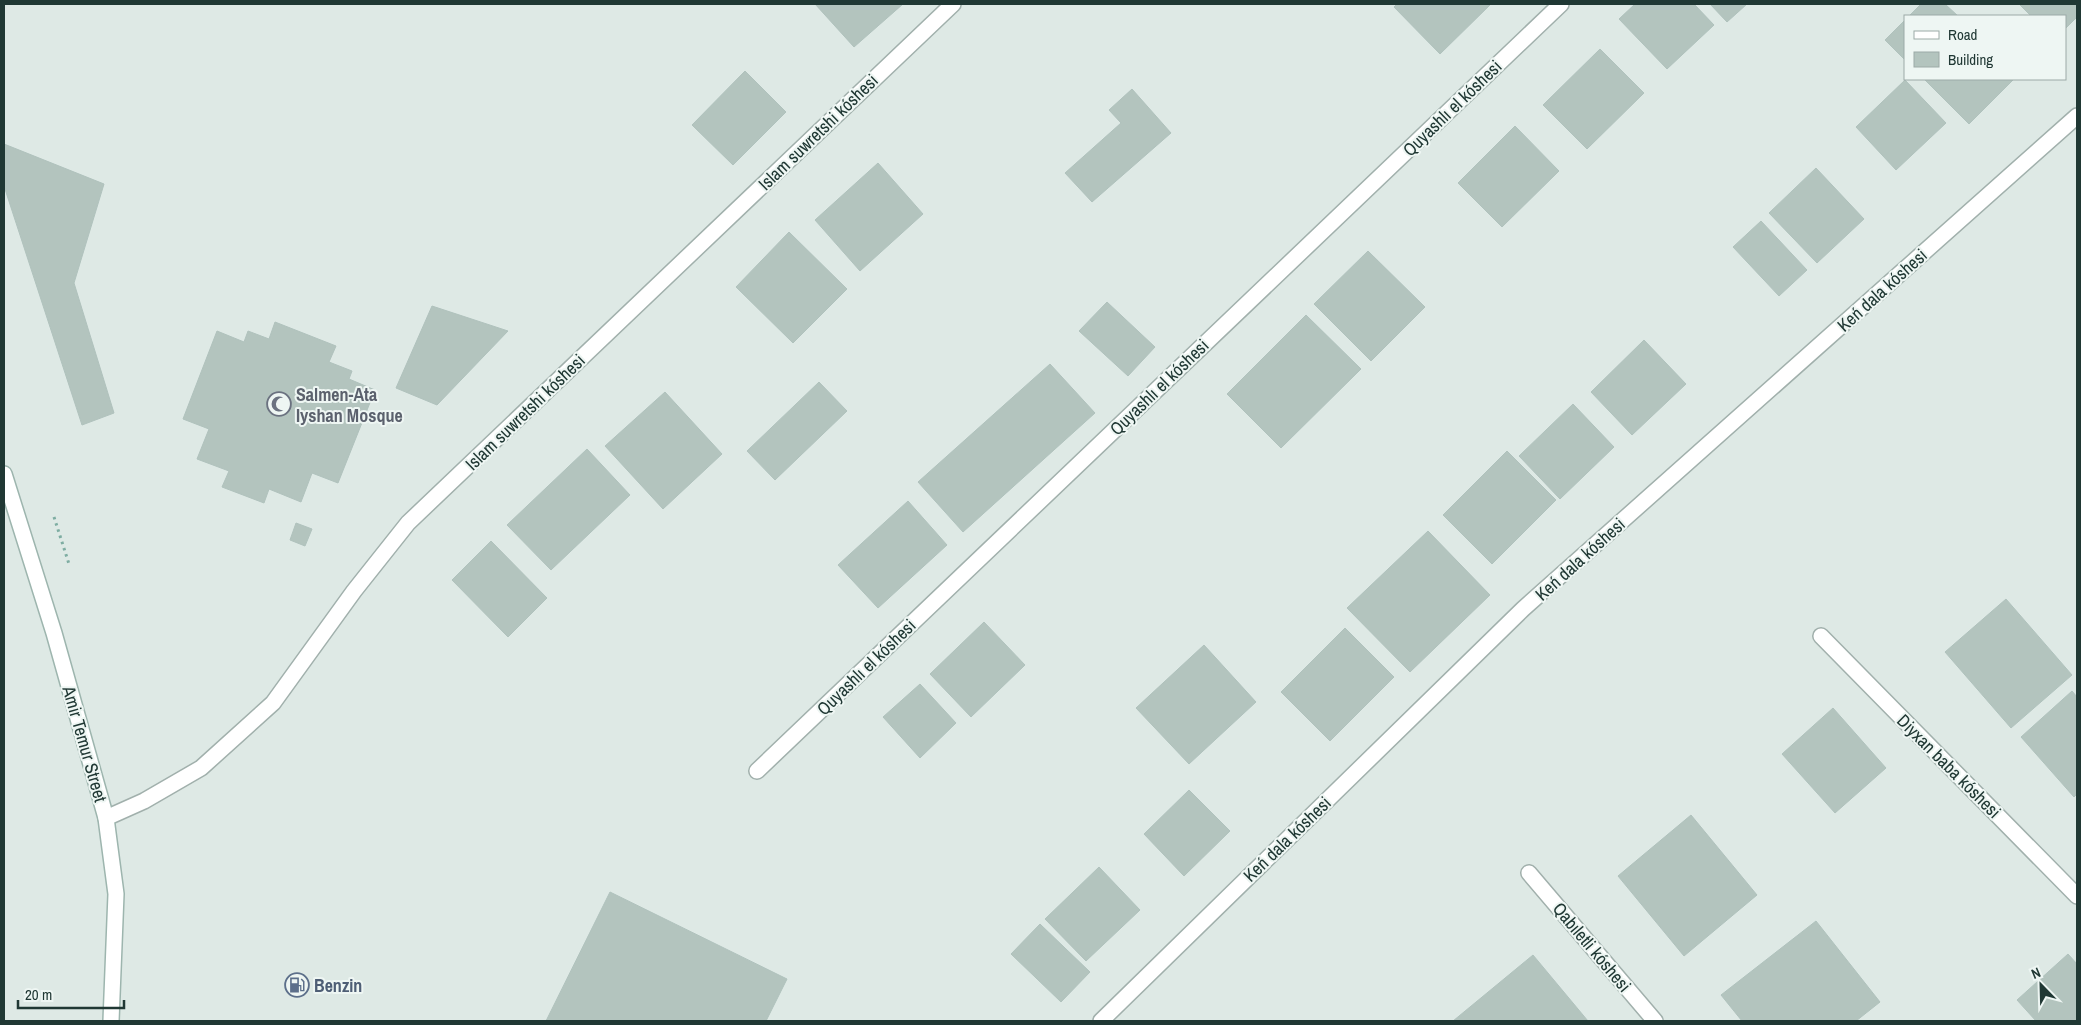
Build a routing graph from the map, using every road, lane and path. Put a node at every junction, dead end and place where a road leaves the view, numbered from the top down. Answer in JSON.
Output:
{"nodes":[{"id":1,"x":953,"y":4,"type":"edge"},
{"id":2,"x":1561,"y":4,"type":"edge"},
{"id":3,"x":2077,"y":116,"type":"edge"},
{"id":4,"x":4,"y":474,"type":"edge"},
{"id":5,"x":54,"y":517,"type":"dead end"},
{"id":6,"x":69,"y":564,"type":"dead end"},
{"id":7,"x":1821,"y":636,"type":"dead end"},
{"id":8,"x":757,"y":771,"type":"dead end"},
{"id":9,"x":106,"y":818,"type":"junction"},
{"id":10,"x":1529,"y":872,"type":"dead end"},
{"id":11,"x":2077,"y":896,"type":"edge"},
{"id":12,"x":111,"y":1021,"type":"edge"},
{"id":13,"x":1101,"y":1021,"type":"edge"},
{"id":14,"x":1655,"y":1021,"type":"edge"}],
"edges":[{"from":1,"to":9,"type":"street","name":"Islam suwretshi kóshesi"},
{"from":2,"to":8,"type":"street","name":"Quyashlı el kóshesi"},
{"from":3,"to":13,"type":"street","name":"Keń dala kóshesi"},
{"from":4,"to":9,"type":"street","name":"Amir Temur Street"},
{"from":5,"to":6,"type":"path"},
{"from":7,"to":11,"type":"street","name":"Diyxan baba kóshesi"},
{"from":9,"to":12,"type":"street","name":"Amir Temur Street"},
{"from":10,"to":14,"type":"street","name":"Qabıletli kóshesi"}]}
